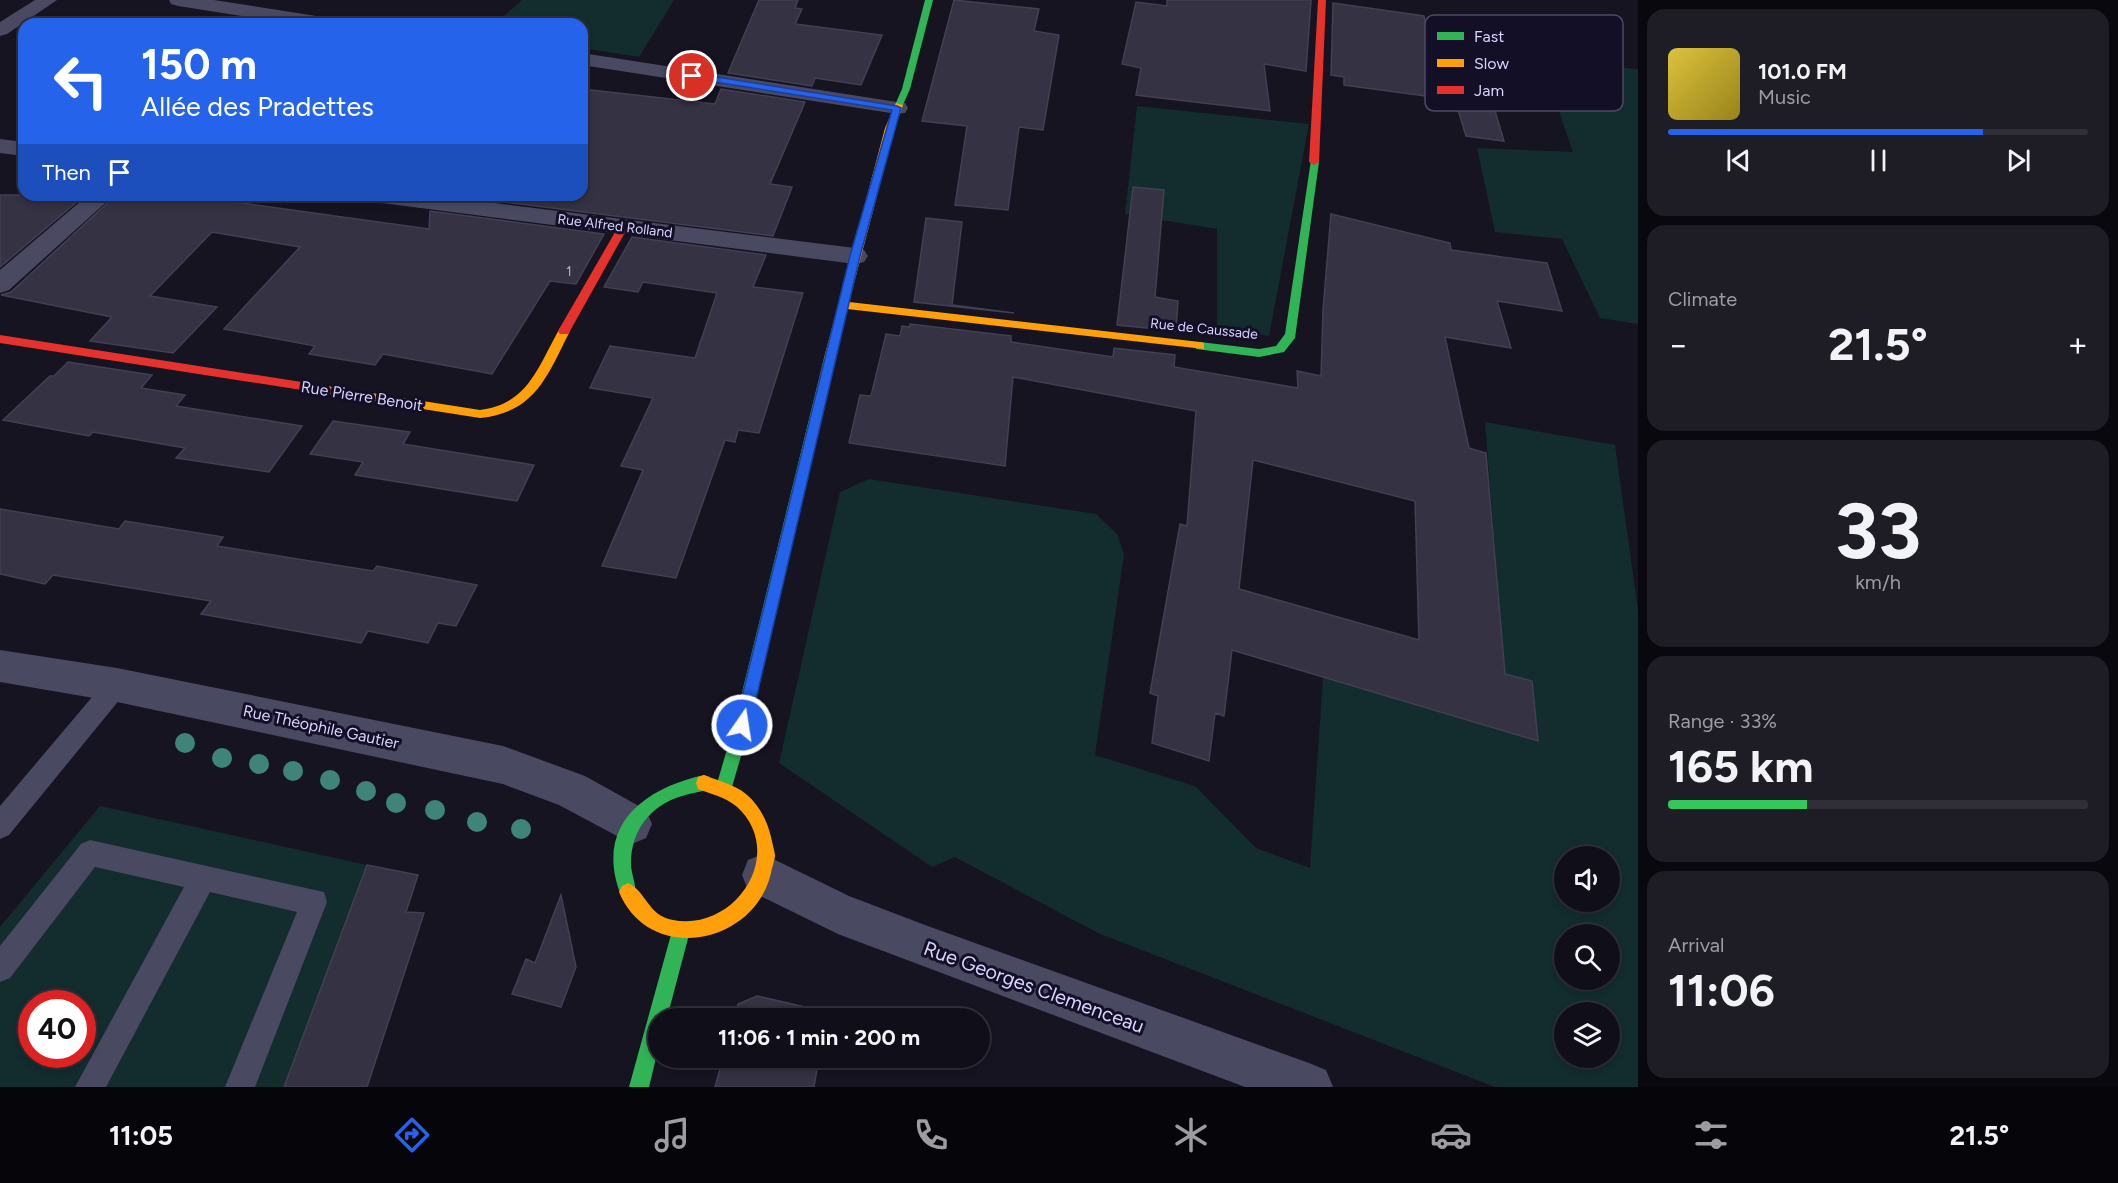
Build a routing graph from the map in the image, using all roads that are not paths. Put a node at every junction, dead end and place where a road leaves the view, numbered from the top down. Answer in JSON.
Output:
{"nodes":[{"id":1,"x":48,"y":0,"type":"edge"},
{"id":2,"x":178,"y":0,"type":"edge"},
{"id":3,"x":316,"y":0,"type":"edge"},
{"id":4,"x":928,"y":0,"type":"edge"},
{"id":5,"x":1322,"y":0,"type":"edge"},
{"id":6,"x":19,"y":18,"type":"edge"},
{"id":7,"x":290,"y":18,"type":"edge"},
{"id":8,"x":297,"y":18,"type":"edge"},
{"id":9,"x":18,"y":19,"type":"edge"},
{"id":10,"x":0,"y":30,"type":"edge"},
{"id":11,"x":588,"y":60,"type":"edge"},
{"id":12,"x":897,"y":108,"type":"junction"},
{"id":13,"x":0,"y":146,"type":"edge"},
{"id":14,"x":18,"y":148,"type":"edge"},
{"id":15,"x":95,"y":201,"type":"edge"},
{"id":16,"x":421,"y":201,"type":"edge"},
{"id":17,"x":623,"y":227,"type":"junction"},
{"id":18,"x":855,"y":256,"type":"junction"},
{"id":19,"x":0,"y":284,"type":"edge"},
{"id":20,"x":844,"y":305,"type":"junction"},
{"id":21,"x":0,"y":339,"type":"edge"},
{"id":22,"x":1,"y":667,"type":"edge"},
{"id":23,"x":117,"y":685,"type":"junction"},
{"id":24,"x":724,"y":787,"type":"junction"},
{"id":25,"x":632,"y":824,"type":"junction"},
{"id":26,"x":0,"y":826,"type":"edge"},
{"id":27,"x":764,"y":875,"type":"junction"},
{"id":28,"x":203,"y":878,"type":"junction"},
{"id":29,"x":681,"y":931,"type":"junction"},
{"id":30,"x":0,"y":968,"type":"edge"},
{"id":31,"x":90,"y":1087,"type":"edge"},
{"id":32,"x":240,"y":1087,"type":"edge"},
{"id":33,"x":639,"y":1087,"type":"edge"},
{"id":34,"x":1309,"y":1087,"type":"edge"}],
"edges":[{"from":1,"to":6,"type":"street"},
{"from":2,"to":7,"type":"street"},
{"from":3,"to":8,"type":"street"},
{"from":4,"to":12,"type":"street"},
{"from":5,"to":20,"type":"street","name":"Rue de Caussade"},
{"from":9,"to":10,"type":"street"},
{"from":11,"to":12,"type":"street"},
{"from":12,"to":18,"type":"street"},
{"from":13,"to":14,"type":"street"},
{"from":15,"to":19,"type":"street"},
{"from":16,"to":17,"type":"street","name":"Rue Alfred Rolland"},
{"from":17,"to":18,"type":"street","name":"Rue Alfred Rolland"},
{"from":17,"to":21,"type":"street","name":"Rue Pierre Benoit"},
{"from":18,"to":20,"type":"street"},
{"from":20,"to":24,"type":"street"},
{"from":22,"to":23,"type":"street","name":"Rue Théophile Gautier"},
{"from":23,"to":25,"type":"street","name":"Rue Théophile Gautier"},
{"from":23,"to":26,"type":"lane"},
{"from":24,"to":25,"type":"street"},
{"from":24,"to":27,"type":"street"},
{"from":25,"to":29,"type":"street"},
{"from":27,"to":29,"type":"street"},
{"from":27,"to":34,"type":"street","name":"Rue Georges Clemenceau"},
{"from":28,"to":30,"type":"lane"},
{"from":28,"to":31,"type":"lane"},
{"from":28,"to":32,"type":"lane"},
{"from":29,"to":33,"type":"street"}]}
